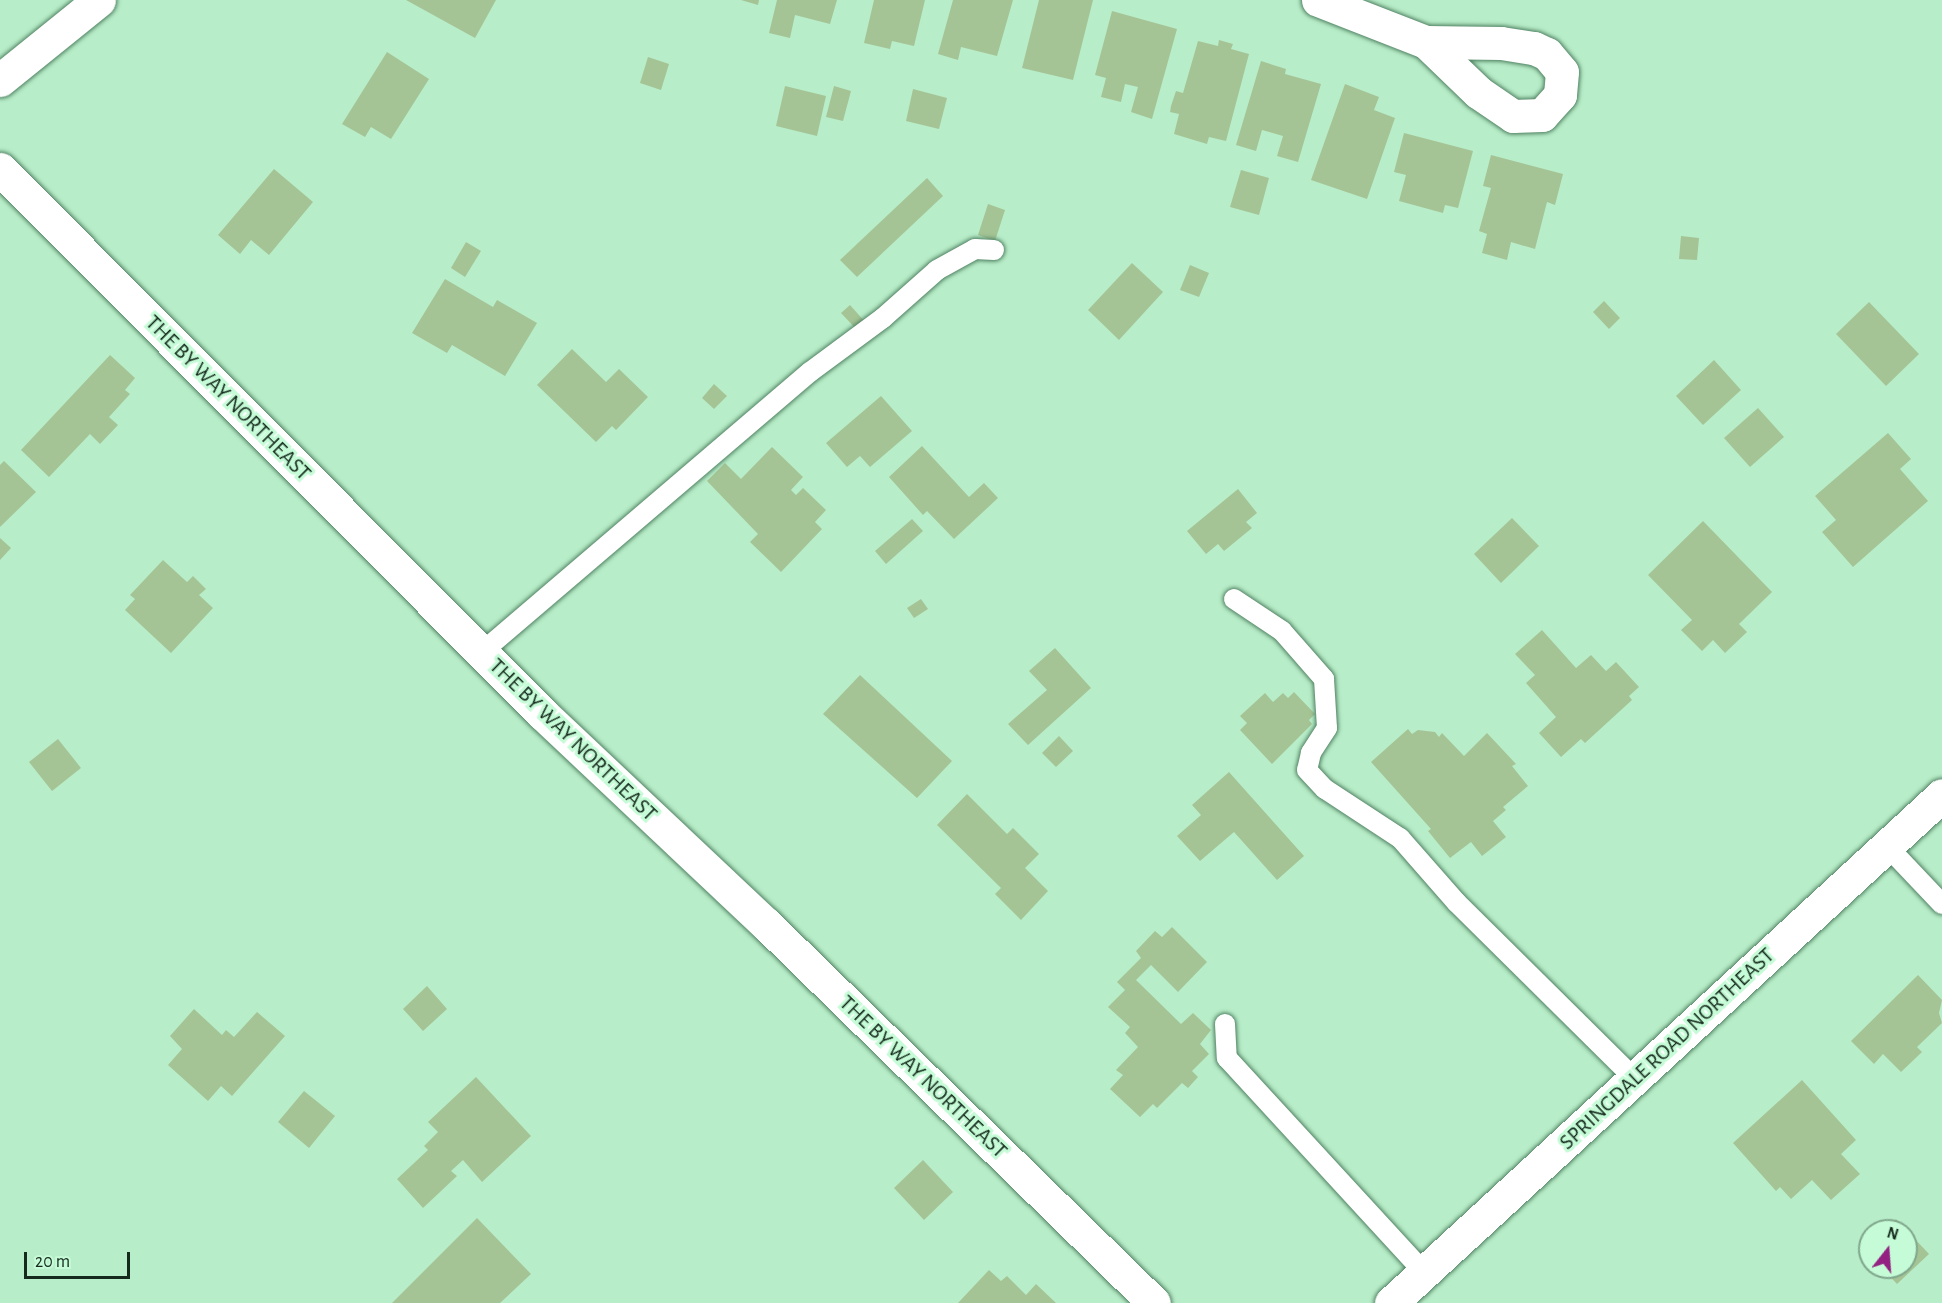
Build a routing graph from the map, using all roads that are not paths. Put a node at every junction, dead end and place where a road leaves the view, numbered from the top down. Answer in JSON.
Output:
{"nodes":[{"id":1,"x":99,"y":0,"type":"edge"},
{"id":2,"x":1318,"y":0,"type":"edge"},
{"id":3,"x":1426,"y":42,"type":"dead end"},
{"id":4,"x":0,"y":80,"type":"edge"},
{"id":5,"x":0,"y":169,"type":"edge"},
{"id":6,"x":994,"y":250,"type":"dead end"},
{"id":7,"x":1234,"y":599,"type":"dead end"},
{"id":8,"x":482,"y":652,"type":"junction"},
{"id":9,"x":1942,"y":795,"type":"edge"},
{"id":10,"x":1887,"y":846,"type":"junction"},
{"id":11,"x":1942,"y":904,"type":"edge"},
{"id":12,"x":1225,"y":1024,"type":"dead end"},
{"id":13,"x":1635,"y":1079,"type":"junction"},
{"id":14,"x":1424,"y":1272,"type":"junction"},
{"id":15,"x":1154,"y":1303,"type":"edge"},
{"id":16,"x":1390,"y":1303,"type":"edge"}],
"edges":[{"from":1,"to":4,"type":"street"},
{"from":2,"to":3,"type":"street"},
{"from":5,"to":8,"type":"street","name":"THE BY WAY NORTHEAST"},
{"from":6,"to":8,"type":"lane"},
{"from":7,"to":13,"type":"lane"},
{"from":8,"to":15,"type":"street","name":"THE BY WAY NORTHEAST"},
{"from":9,"to":10,"type":"street","name":"SPRINGDALE ROAD NORTHEAST"},
{"from":10,"to":11,"type":"lane"},
{"from":10,"to":13,"type":"street","name":"SPRINGDALE ROAD NORTHEAST"},
{"from":12,"to":14,"type":"lane"},
{"from":13,"to":14,"type":"street","name":"SPRINGDALE ROAD NORTHEAST"},
{"from":14,"to":16,"type":"street","name":"SPRINGDALE ROAD NORTHEAST"}]}
